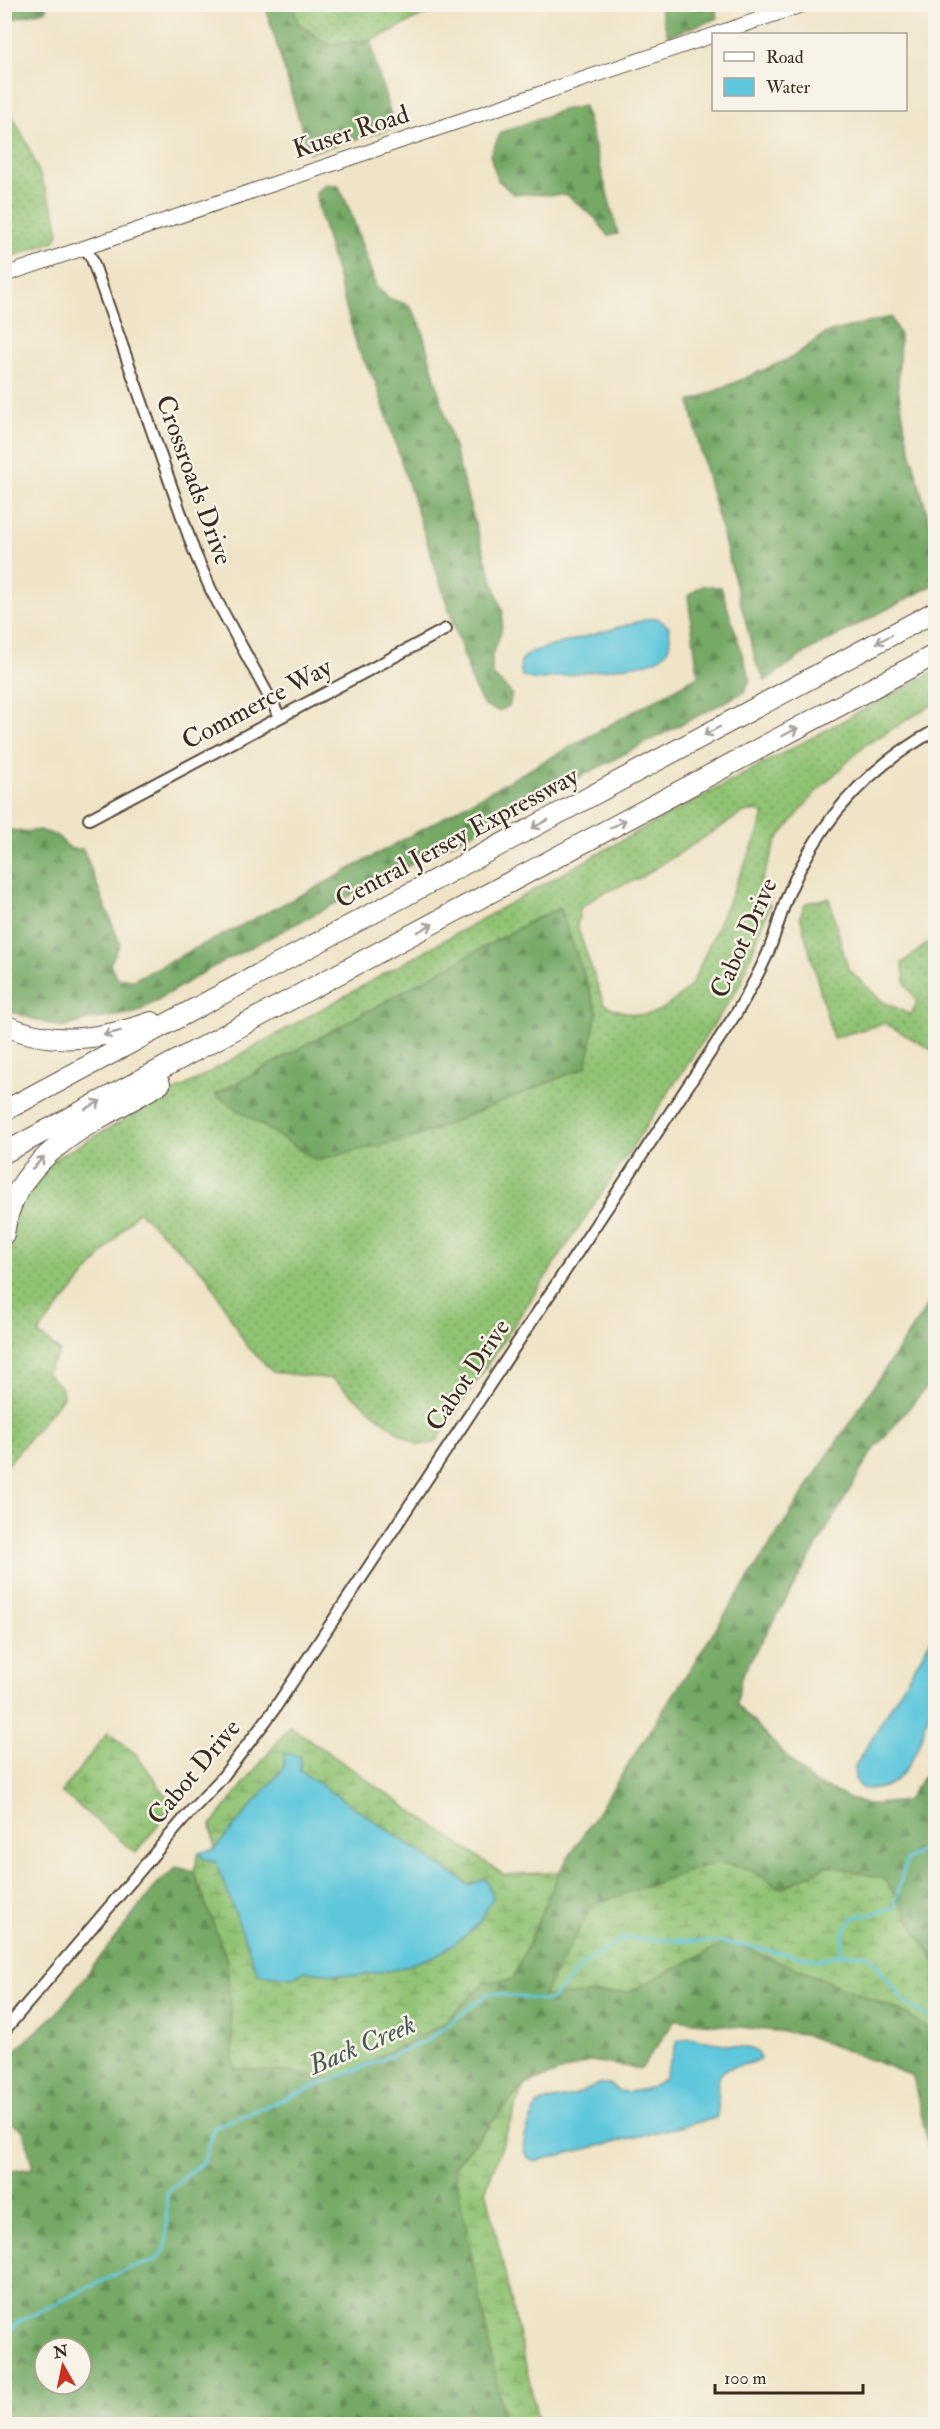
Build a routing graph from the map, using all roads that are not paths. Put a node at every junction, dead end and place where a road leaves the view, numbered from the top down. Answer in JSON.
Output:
{"nodes":[{"id":1,"x":806,"y":4,"type":"edge"},
{"id":2,"x":721,"y":33,"type":"edge"},
{"id":3,"x":712,"y":36,"type":"edge"},
{"id":4,"x":86,"y":249,"type":"junction"},
{"id":5,"x":4,"y":275,"type":"edge"},
{"id":6,"x":936,"y":611,"type":"edge"},
{"id":7,"x":446,"y":628,"type":"dead end"},
{"id":8,"x":936,"y":654,"type":"edge"},
{"id":9,"x":280,"y":717,"type":"junction"},
{"id":10,"x":936,"y":730,"type":"edge"},
{"id":11,"x":89,"y":819,"type":"dead end"},
{"id":12,"x":356,"y":923,"type":"junction"},
{"id":13,"x":373,"y":956,"type":"junction"},
{"id":14,"x":4,"y":1025,"type":"edge"},
{"id":15,"x":4,"y":1111,"type":"edge"},
{"id":16,"x":4,"y":1153,"type":"edge"},
{"id":17,"x":4,"y":1234,"type":"edge"},
{"id":18,"x":4,"y":2031,"type":"edge"}],
"edges":[{"from":1,"to":2,"type":"street","name":"Kuser Road"},
{"from":3,"to":4,"type":"street","name":"Kuser Road"},
{"from":4,"to":5,"type":"street","name":"Kuser Road"},
{"from":4,"to":9,"type":"street","name":"Crossroads Drive"},
{"from":6,"to":12,"type":"highway","name":"Central Jersey Expressway","one_way":true},
{"from":7,"to":9,"type":"street","name":"Commerce Way"},
{"from":13,"to":8,"type":"highway","one_way":true},
{"from":9,"to":11,"type":"street","name":"Commerce Way"},
{"from":10,"to":18,"type":"street","name":"Cabot Drive"},
{"from":12,"to":14,"type":"highway","one_way":true},
{"from":12,"to":15,"type":"highway","name":"Central Jersey Expressway"},
{"from":16,"to":13,"type":"highway","one_way":true},
{"from":17,"to":13,"type":"highway","one_way":true}]}
